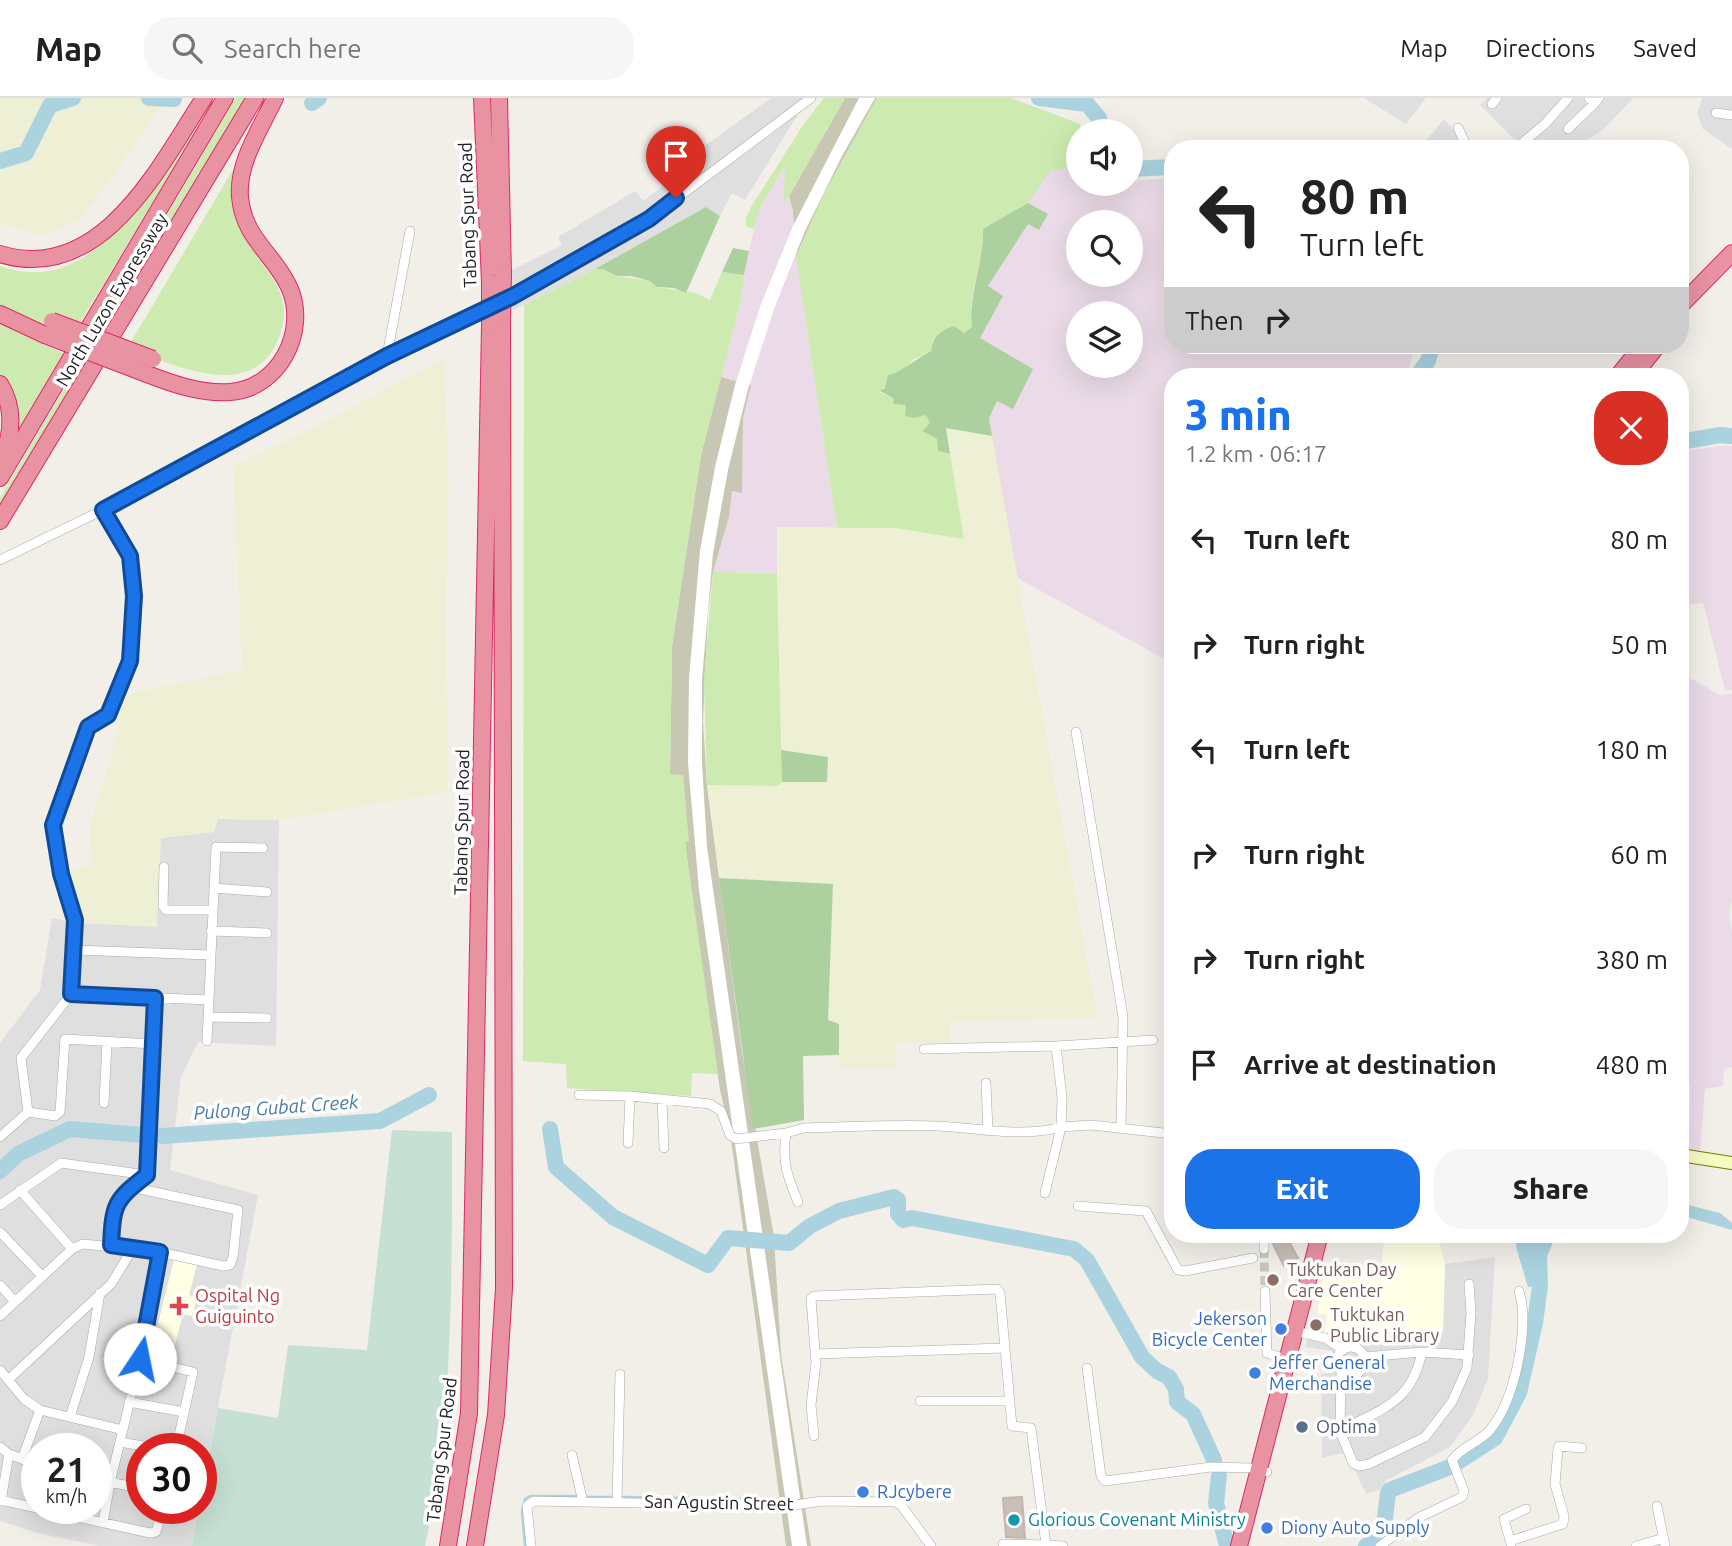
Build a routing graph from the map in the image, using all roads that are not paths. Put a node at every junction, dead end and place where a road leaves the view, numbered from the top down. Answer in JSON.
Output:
{"nodes":[{"id":1,"x":204,"y":98,"type":"edge"},
{"id":2,"x":225,"y":98,"type":"edge"},
{"id":3,"x":255,"y":98,"type":"edge"},
{"id":4,"x":275,"y":98,"type":"edge"},
{"id":5,"x":482,"y":98,"type":"edge"},
{"id":6,"x":499,"y":98,"type":"edge"},
{"id":7,"x":811,"y":98,"type":"edge"},
{"id":8,"x":1567,"y":98,"type":"edge"},
{"id":9,"x":1594,"y":100,"type":"edge"},
{"id":10,"x":1716,"y":113,"type":"dead end"},
{"id":11,"x":1732,"y":115,"type":"edge"},
{"id":12,"x":1458,"y":128,"type":"dead end"},
{"id":13,"x":1568,"y":129,"type":"dead end"},
{"id":14,"x":1464,"y":140,"type":"edge"},
{"id":15,"x":1526,"y":140,"type":"edge"},
{"id":16,"x":410,"y":231,"type":"dead end"},
{"id":17,"x":0,"y":254,"type":"edge"},
{"id":18,"x":1732,"y":257,"type":"edge"},
{"id":19,"x":497,"y":279,"type":"junction"},
{"id":20,"x":1689,"y":298,"type":"edge"},
{"id":21,"x":1689,"y":309,"type":"edge"},
{"id":22,"x":0,"y":314,"type":"edge"},
{"id":23,"x":496,"y":323,"type":"junction"},
{"id":24,"x":1636,"y":354,"type":"edge"},
{"id":25,"x":1651,"y":354,"type":"edge"},
{"id":26,"x":387,"y":356,"type":"junction"},
{"id":27,"x":1624,"y":368,"type":"edge"},
{"id":28,"x":1639,"y":368,"type":"edge"},
{"id":29,"x":0,"y":384,"type":"edge"},
{"id":30,"x":0,"y":463,"type":"edge"},
{"id":31,"x":0,"y":478,"type":"edge"},
{"id":32,"x":103,"y":510,"type":"junction"},
{"id":33,"x":0,"y":521,"type":"edge"},
{"id":34,"x":0,"y":560,"type":"edge"},
{"id":35,"x":1076,"y":732,"type":"dead end"},
{"id":36,"x":263,"y":848,"type":"dead end"},
{"id":37,"x":164,"y":867,"type":"dead end"},
{"id":38,"x":214,"y":888,"type":"junction"},
{"id":39,"x":267,"y":892,"type":"dead end"},
{"id":40,"x":212,"y":910,"type":"junction"},
{"id":41,"x":211,"y":931,"type":"junction"},
{"id":42,"x":267,"y":933,"type":"dead end"},
{"id":43,"x":74,"y":950,"type":"junction"},
{"id":44,"x":210,"y":955,"type":"junction"},
{"id":45,"x":71,"y":994,"type":"junction"},
{"id":46,"x":155,"y":998,"type":"junction"},
{"id":47,"x":209,"y":1000,"type":"junction"},
{"id":48,"x":208,"y":1017,"type":"junction"},
{"id":49,"x":267,"y":1018,"type":"dead end"},
{"id":50,"x":1153,"y":1040,"type":"dead end"},
{"id":51,"x":207,"y":1041,"type":"dead end"},
{"id":52,"x":107,"y":1042,"type":"junction"},
{"id":53,"x":1123,"y":1043,"type":"junction"},
{"id":54,"x":153,"y":1044,"type":"junction"},
{"id":55,"x":1056,"y":1046,"type":"junction"},
{"id":56,"x":924,"y":1049,"type":"dead end"},
{"id":57,"x":986,"y":1083,"type":"dead end"},
{"id":58,"x":579,"y":1095,"type":"dead end"},
{"id":59,"x":630,"y":1096,"type":"junction"},
{"id":60,"x":662,"y":1100,"type":"junction"},
{"id":61,"x":104,"y":1103,"type":"dead end"},
{"id":62,"x":28,"y":1112,"type":"junction"},
{"id":63,"x":1060,"y":1127,"type":"junction"},
{"id":64,"x":1121,"y":1129,"type":"junction"},
{"id":65,"x":988,"y":1131,"type":"junction"},
{"id":66,"x":786,"y":1133,"type":"junction"},
{"id":67,"x":1164,"y":1133,"type":"edge"},
{"id":68,"x":0,"y":1136,"type":"edge"},
{"id":69,"x":628,"y":1143,"type":"dead end"},
{"id":70,"x":664,"y":1148,"type":"dead end"},
{"id":71,"x":1689,"y":1156,"type":"edge"},
{"id":72,"x":1732,"y":1163,"type":"edge"},
{"id":73,"x":147,"y":1175,"type":"junction"},
{"id":74,"x":131,"y":1187,"type":"junction"},
{"id":75,"x":20,"y":1190,"type":"junction"},
{"id":76,"x":1045,"y":1193,"type":"dead end"},
{"id":77,"x":797,"y":1202,"type":"dead end"},
{"id":78,"x":0,"y":1205,"type":"edge"},
{"id":79,"x":1078,"y":1206,"type":"dead end"},
{"id":80,"x":0,"y":1233,"type":"edge"},
{"id":81,"x":1264,"y":1243,"type":"edge"},
{"id":82,"x":1318,"y":1243,"type":"edge"},
{"id":83,"x":1326,"y":1243,"type":"edge"},
{"id":84,"x":111,"y":1245,"type":"junction"},
{"id":85,"x":133,"y":1248,"type":"junction"},
{"id":86,"x":72,"y":1249,"type":"junction"},
{"id":87,"x":1264,"y":1249,"type":"tunnel mouth"},
{"id":88,"x":160,"y":1252,"type":"junction"},
{"id":89,"x":1253,"y":1258,"type":"dead end"},
{"id":90,"x":42,"y":1276,"type":"junction"},
{"id":91,"x":1469,"y":1284,"type":"dead end"},
{"id":92,"x":0,"y":1285,"type":"edge"},
{"id":93,"x":1265,"y":1291,"type":"tunnel mouth"},
{"id":94,"x":1519,"y":1291,"type":"dead end"},
{"id":95,"x":100,"y":1292,"type":"junction"},
{"id":96,"x":15,"y":1302,"type":"junction"},
{"id":97,"x":0,"y":1316,"type":"edge"},
{"id":98,"x":1299,"y":1331,"type":"junction"},
{"id":99,"x":1004,"y":1348,"type":"junction"},
{"id":100,"x":1343,"y":1350,"type":"junction"},
{"id":101,"x":1422,"y":1352,"type":"junction"},
{"id":102,"x":815,"y":1354,"type":"junction"},
{"id":103,"x":1469,"y":1355,"type":"junction"},
{"id":104,"x":1364,"y":1357,"type":"junction"},
{"id":105,"x":140,"y":1359,"type":"junction"},
{"id":106,"x":1292,"y":1361,"type":"junction"},
{"id":107,"x":1087,"y":1368,"type":"dead end"},
{"id":108,"x":0,"y":1370,"type":"edge"},
{"id":109,"x":1341,"y":1370,"type":"junction"},
{"id":110,"x":620,"y":1374,"type":"dead end"},
{"id":111,"x":8,"y":1380,"type":"junction"},
{"id":112,"x":920,"y":1401,"type":"dead end"},
{"id":113,"x":1010,"y":1401,"type":"junction"},
{"id":114,"x":129,"y":1402,"type":"junction"},
{"id":115,"x":40,"y":1410,"type":"junction"},
{"id":116,"x":184,"y":1412,"type":"junction"},
{"id":117,"x":71,"y":1417,"type":"junction"},
{"id":118,"x":123,"y":1430,"type":"junction"},
{"id":119,"x":1340,"y":1431,"type":"junction"},
{"id":120,"x":32,"y":1433,"type":"edge"},
{"id":121,"x":179,"y":1433,"type":"edge"},
{"id":122,"x":814,"y":1436,"type":"dead end"},
{"id":123,"x":120,"y":1442,"type":"junction"},
{"id":124,"x":126,"y":1443,"type":"edge"},
{"id":125,"x":0,"y":1447,"type":"edge"},
{"id":126,"x":1582,"y":1448,"type":"dead end"},
{"id":127,"x":9,"y":1454,"type":"junction"},
{"id":128,"x":572,"y":1455,"type":"dead end"},
{"id":129,"x":21,"y":1459,"type":"edge"},
{"id":130,"x":1263,"y":1471,"type":"junction"},
{"id":131,"x":112,"y":1475,"type":"edge"},
{"id":132,"x":0,"y":1501,"type":"edge"},
{"id":133,"x":583,"y":1502,"type":"junction"},
{"id":134,"x":617,"y":1502,"type":"junction"},
{"id":135,"x":21,"y":1505,"type":"edge"},
{"id":136,"x":1657,"y":1506,"type":"dead end"},
{"id":137,"x":1526,"y":1509,"type":"dead end"},
{"id":138,"x":108,"y":1524,"type":"edge"},
{"id":139,"x":158,"y":1524,"type":"edge"},
{"id":140,"x":1664,"y":1542,"type":"edge"},
{"id":141,"x":1511,"y":1543,"type":"edge"},
{"id":142,"x":1003,"y":1544,"type":"dead end"},
{"id":143,"x":1046,"y":1545,"type":"edge"},
{"id":144,"x":448,"y":1546,"type":"edge"},
{"id":145,"x":475,"y":1546,"type":"edge"},
{"id":146,"x":531,"y":1546,"type":"edge"},
{"id":147,"x":931,"y":1546,"type":"edge"},
{"id":148,"x":1063,"y":1546,"type":"edge"},
{"id":149,"x":1239,"y":1546,"type":"edge"},
{"id":150,"x":1248,"y":1546,"type":"edge"},
{"id":151,"x":1380,"y":1546,"type":"edge"},
{"id":152,"x":1636,"y":1546,"type":"edge"}],
"edges":[{"from":1,"to":17,"type":"highway"},
{"from":2,"to":31,"type":"highway","name":"North Luzon Expressway"},
{"from":3,"to":33,"type":"highway","name":"North Luzon Expressway"},
{"from":4,"to":22,"type":"highway","bridge":true},
{"from":5,"to":19,"type":"highway","name":"Tabang Spur Road"},
{"from":6,"to":19,"type":"highway","name":"Tabang Spur Road"},
{"from":7,"to":26,"type":"street"},
{"from":8,"to":15,"type":"street"},
{"from":9,"to":13,"type":"street"},
{"from":10,"to":11,"type":"street"},
{"from":12,"to":14,"type":"street"},
{"from":16,"to":26,"type":"street"},
{"from":18,"to":20,"type":"highway"},
{"from":18,"to":21,"type":"highway"},
{"from":19,"to":23,"type":"highway","name":"Tabang Spur Road","bridge":true},
{"from":23,"to":144,"type":"highway","name":"Tabang Spur Road"},
{"from":23,"to":145,"type":"highway","name":"Tabang Spur Road"},
{"from":24,"to":27,"type":"highway"},
{"from":25,"to":28,"type":"highway"},
{"from":26,"to":32,"type":"street"},
{"from":29,"to":30,"type":"highway"},
{"from":32,"to":34,"type":"street"},
{"from":32,"to":43,"type":"street"},
{"from":35,"to":53,"type":"street"},
{"from":36,"to":38,"type":"street"},
{"from":37,"to":40,"type":"street"},
{"from":38,"to":39,"type":"street"},
{"from":38,"to":40,"type":"street"},
{"from":40,"to":41,"type":"street"},
{"from":41,"to":42,"type":"street"},
{"from":41,"to":44,"type":"street"},
{"from":43,"to":44,"type":"street"},
{"from":43,"to":45,"type":"street"},
{"from":44,"to":47,"type":"street"},
{"from":45,"to":46,"type":"street"},
{"from":45,"to":62,"type":"street"},
{"from":46,"to":47,"type":"street"},
{"from":46,"to":54,"type":"street"},
{"from":47,"to":48,"type":"street"},
{"from":48,"to":49,"type":"street"},
{"from":48,"to":51,"type":"street"},
{"from":50,"to":53,"type":"street"},
{"from":52,"to":54,"type":"street"},
{"from":52,"to":61,"type":"street"},
{"from":52,"to":62,"type":"street"},
{"from":53,"to":55,"type":"street"},
{"from":53,"to":64,"type":"street"},
{"from":54,"to":73,"type":"street"},
{"from":55,"to":56,"type":"street"},
{"from":55,"to":63,"type":"street"},
{"from":57,"to":65,"type":"street"},
{"from":58,"to":59,"type":"street"},
{"from":59,"to":60,"type":"street"},
{"from":59,"to":69,"type":"street"},
{"from":60,"to":66,"type":"street"},
{"from":60,"to":70,"type":"street"},
{"from":62,"to":68,"type":"street"},
{"from":63,"to":64,"type":"street"},
{"from":63,"to":65,"type":"street"},
{"from":63,"to":76,"type":"street"},
{"from":64,"to":67,"type":"street"},
{"from":65,"to":66,"type":"street"},
{"from":66,"to":77,"type":"street"},
{"from":71,"to":72,"type":"street"},
{"from":73,"to":74,"type":"street"},
{"from":73,"to":75,"type":"street"},
{"from":74,"to":84,"type":"street"},
{"from":74,"to":88,"type":"street"},
{"from":75,"to":78,"type":"street"},
{"from":75,"to":86,"type":"street"},
{"from":79,"to":89,"type":"street"},
{"from":80,"to":90,"type":"street"},
{"from":81,"to":87,"type":"street"},
{"from":82,"to":98,"type":"highway"},
{"from":83,"to":98,"type":"highway"},
{"from":84,"to":85,"type":"street"},
{"from":84,"to":86,"type":"street"},
{"from":85,"to":88,"type":"street"},
{"from":85,"to":95,"type":"street"},
{"from":86,"to":90,"type":"street"},
{"from":88,"to":105,"type":"street"},
{"from":90,"to":96,"type":"street"},
{"from":91,"to":103,"type":"street"},
{"from":92,"to":96,"type":"street"},
{"from":93,"to":106,"type":"street"},
{"from":94,"to":151,"type":"street"},
{"from":95,"to":111,"type":"street"},
{"from":95,"to":117,"type":"street"},
{"from":96,"to":97,"type":"street"},
{"from":98,"to":100,"type":"street"},
{"from":98,"to":106,"type":"highway"},
{"from":99,"to":102,"type":"street"},
{"from":99,"to":102,"type":"street"},
{"from":99,"to":113,"type":"street"},
{"from":100,"to":104,"type":"street"},
{"from":100,"to":109,"type":"street"},
{"from":101,"to":103,"type":"street"},
{"from":101,"to":104,"type":"street"},
{"from":101,"to":119,"type":"street"},
{"from":102,"to":122,"type":"street"},
{"from":103,"to":119,"type":"street"},
{"from":104,"to":109,"type":"street"},
{"from":105,"to":114,"type":"street"},
{"from":105,"to":116,"type":"street"},
{"from":106,"to":130,"type":"highway"},
{"from":107,"to":130,"type":"street"},
{"from":108,"to":111,"type":"street"},
{"from":109,"to":119,"type":"street"},
{"from":110,"to":134,"type":"street"},
{"from":111,"to":115,"type":"street"},
{"from":112,"to":113,"type":"street"},
{"from":113,"to":143,"type":"street"},
{"from":114,"to":116,"type":"street"},
{"from":114,"to":118,"type":"street"},
{"from":115,"to":117,"type":"street"},
{"from":115,"to":120,"type":"street"},
{"from":116,"to":121,"type":"street"},
{"from":117,"to":118,"type":"street"},
{"from":118,"to":123,"type":"street"},
{"from":123,"to":124,"type":"street"},
{"from":123,"to":131,"type":"street"},
{"from":125,"to":127,"type":"street"},
{"from":126,"to":141,"type":"street"},
{"from":127,"to":129,"type":"street"},
{"from":127,"to":132,"type":"street"},
{"from":128,"to":133,"type":"street"},
{"from":130,"to":149,"type":"highway"},
{"from":130,"to":150,"type":"highway"},
{"from":132,"to":135,"type":"street"},
{"from":133,"to":134,"type":"street","name":"San Agustin Street"},
{"from":133,"to":146,"type":"street","name":"San Agustin Street"},
{"from":134,"to":147,"type":"street","name":"San Agustin Street"},
{"from":136,"to":140,"type":"street"},
{"from":137,"to":141,"type":"street"},
{"from":138,"to":139,"type":"street"},
{"from":140,"to":152,"type":"street"},
{"from":142,"to":143,"type":"street"},
{"from":143,"to":148,"type":"street"}]}
